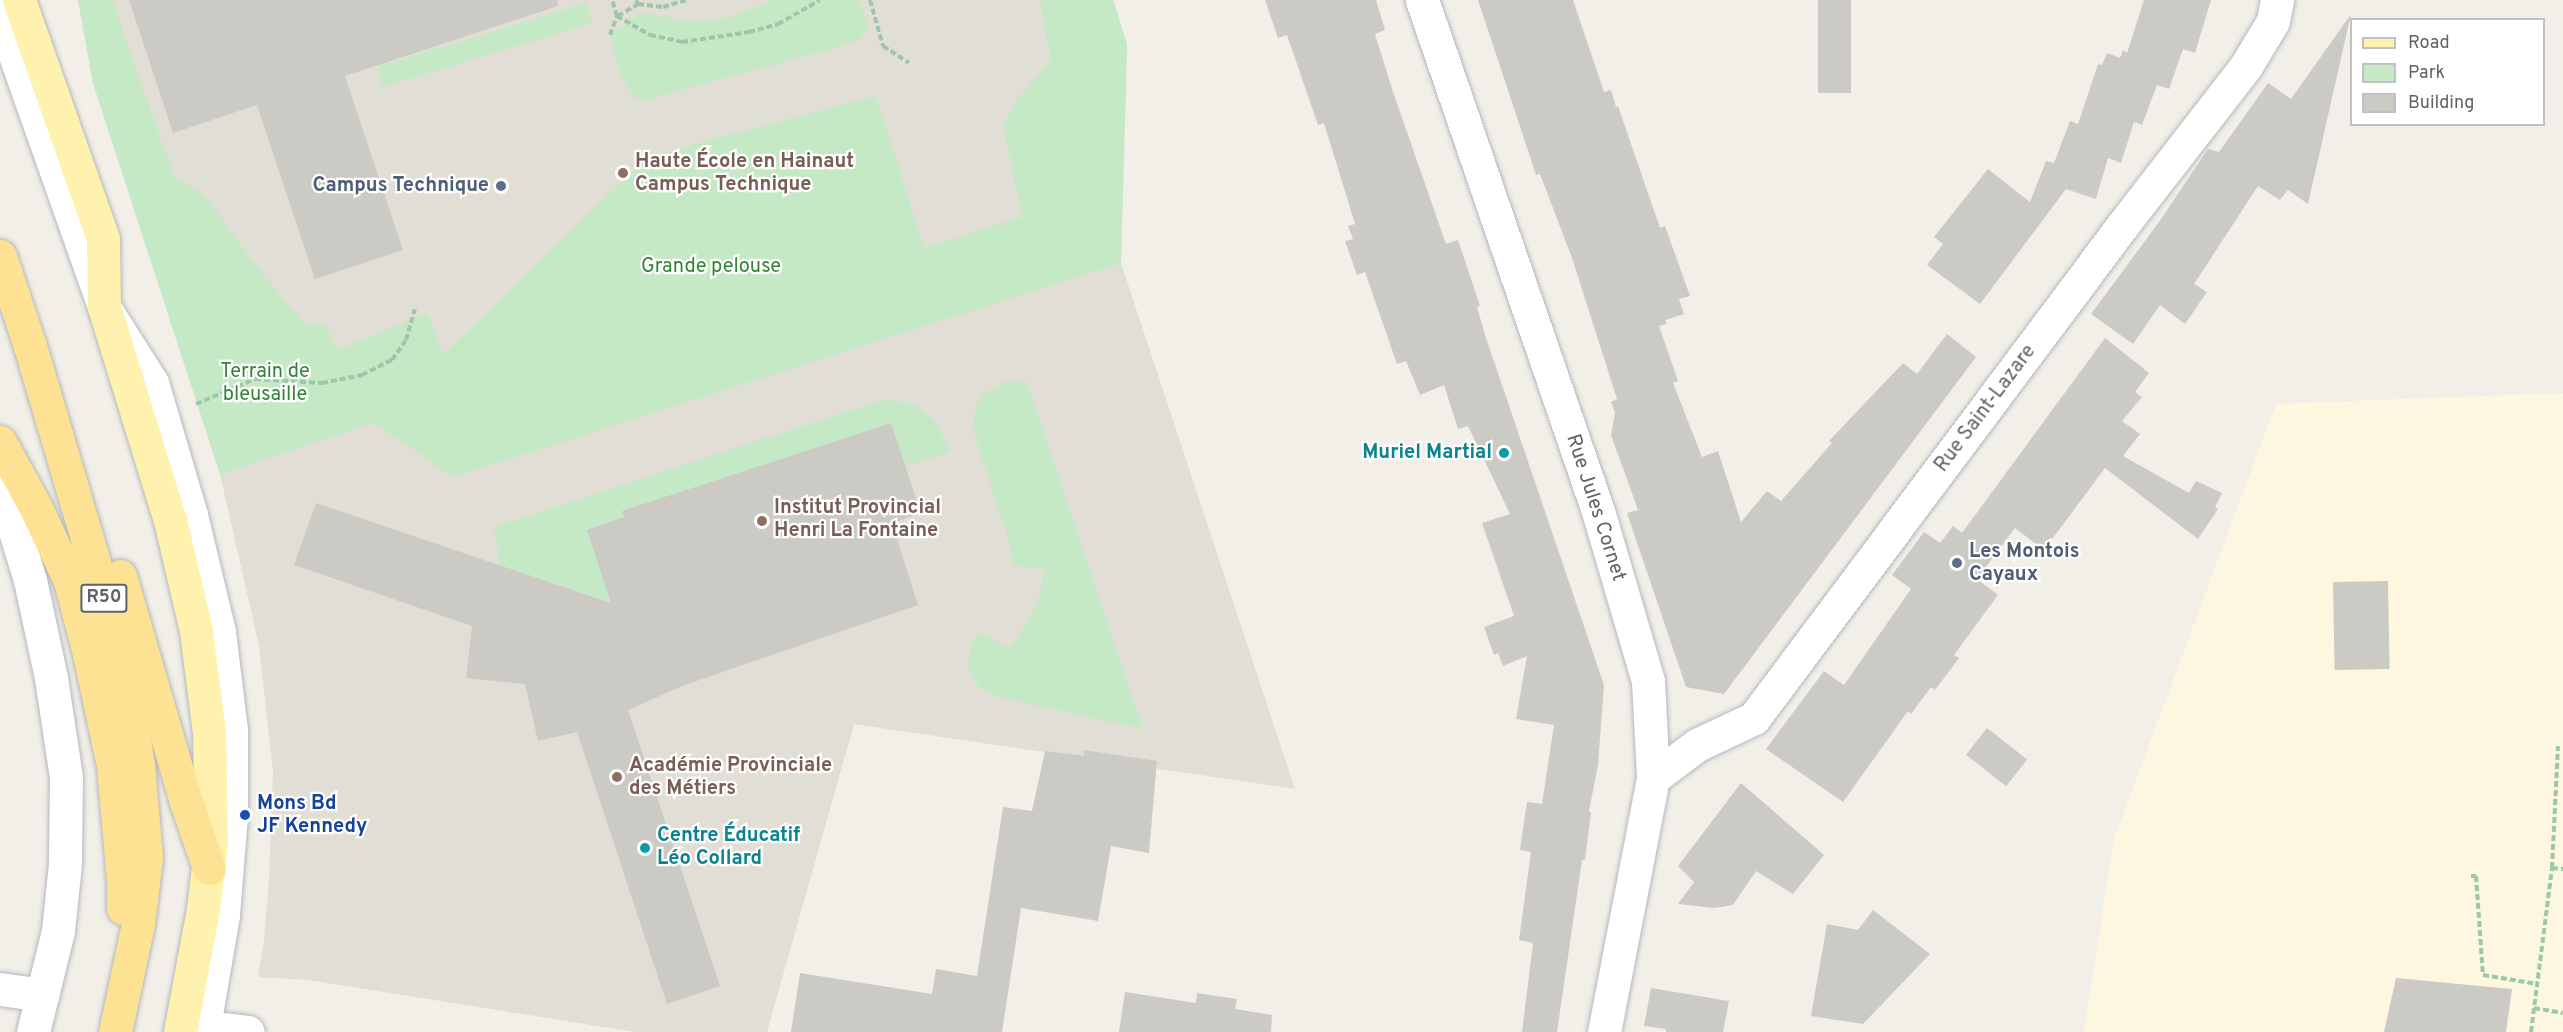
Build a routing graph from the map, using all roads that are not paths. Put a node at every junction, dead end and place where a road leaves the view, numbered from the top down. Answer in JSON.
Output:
{"nodes":[{"id":1,"x":19,"y":0,"type":"edge"},
{"id":2,"x":1422,"y":0,"type":"edge"},
{"id":3,"x":2277,"y":0,"type":"edge"},
{"id":4,"x":0,"y":13,"type":"edge"},
{"id":5,"x":103,"y":239,"type":"junction"},
{"id":6,"x":0,"y":256,"type":"edge"},
{"id":7,"x":104,"y":307,"type":"junction"},
{"id":8,"x":30,"y":346,"type":"junction"},
{"id":9,"x":152,"y":383,"type":"junction"},
{"id":10,"x":0,"y":441,"type":"edge"},
{"id":11,"x":0,"y":482,"type":"edge"},
{"id":12,"x":1653,"y":778,"type":"junction"},
{"id":13,"x":209,"y":868,"type":"junction"},
{"id":14,"x":223,"y":915,"type":"junction"},
{"id":15,"x":0,"y":989,"type":"edge"},
{"id":16,"x":43,"y":995,"type":"junction"},
{"id":17,"x":118,"y":1022,"type":"edge"},
{"id":18,"x":193,"y":1025,"type":"edge"},
{"id":19,"x":33,"y":1032,"type":"edge"},
{"id":20,"x":248,"y":1032,"type":"edge"},
{"id":21,"x":1604,"y":1032,"type":"edge"}],
"edges":[{"from":1,"to":5,"type":"main road"},
{"from":2,"to":12,"type":"street","name":"Rue Jules Cornet"},
{"from":3,"to":12,"type":"street","name":"Rue Saint-Lazare"},
{"from":4,"to":7,"type":"street"},
{"from":5,"to":7,"type":"main road"},
{"from":5,"to":9,"type":"street"},
{"from":6,"to":8,"type":"highway","number":"R50"},
{"from":7,"to":9,"type":"street"},
{"from":7,"to":13,"type":"main road"},
{"from":8,"to":13,"type":"highway"},
{"from":8,"to":17,"type":"highway","number":"R50"},
{"from":9,"to":14,"type":"street"},
{"from":10,"to":17,"type":"highway"},
{"from":11,"to":16,"type":"street"},
{"from":12,"to":21,"type":"street","name":"Rue Jules Cornet"},
{"from":13,"to":14,"type":"street"},
{"from":13,"to":18,"type":"main road"},
{"from":14,"to":18,"type":"street"},
{"from":15,"to":16,"type":"street"},
{"from":16,"to":19,"type":"street"},
{"from":18,"to":20,"type":"street"}]}
